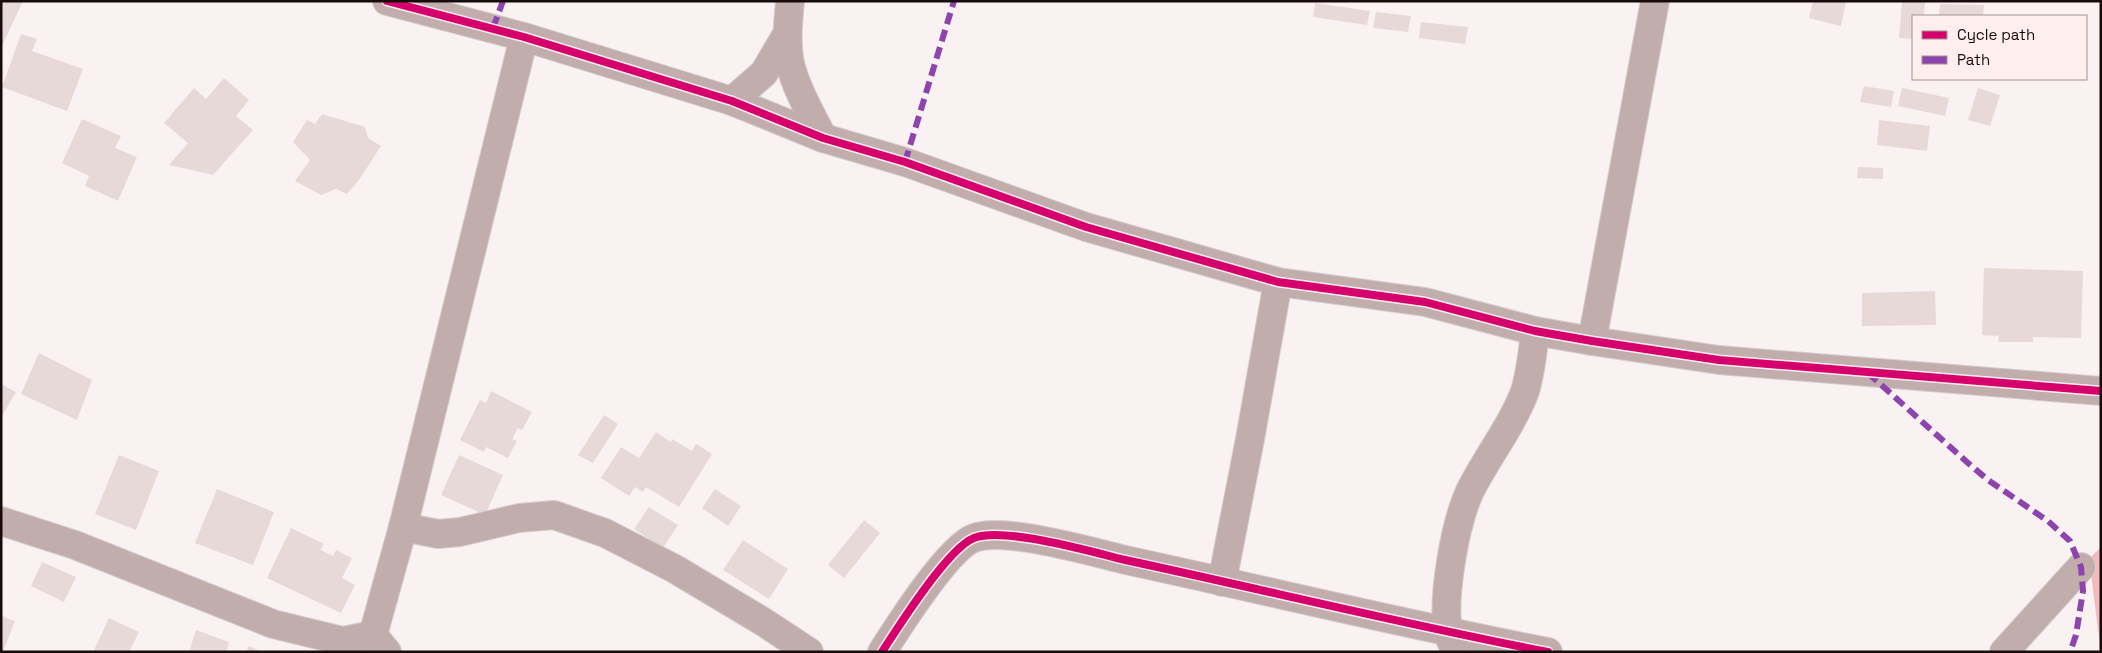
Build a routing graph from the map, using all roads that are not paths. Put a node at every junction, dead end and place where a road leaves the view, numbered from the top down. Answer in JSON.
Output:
{"nodes":[{"id":1,"x":387,"y":1,"type":"edge"},
{"id":2,"x":790,"y":1,"type":"edge"},
{"id":3,"x":1655,"y":1,"type":"edge"},
{"id":4,"x":787,"y":34,"type":"junction"},
{"id":5,"x":524,"y":37,"type":"junction"},
{"id":6,"x":732,"y":101,"type":"junction"},
{"id":7,"x":823,"y":138,"type":"junction"},
{"id":8,"x":1278,"y":282,"type":"junction"},
{"id":9,"x":1535,"y":331,"type":"junction"},
{"id":10,"x":1592,"y":342,"type":"junction"},
{"id":11,"x":2101,"y":391,"type":"edge"},
{"id":12,"x":1,"y":522,"type":"edge"},
{"id":13,"x":403,"y":526,"type":"junction"},
{"id":14,"x":2081,"y":568,"type":"dead end"},
{"id":15,"x":1222,"y":582,"type":"junction"},
{"id":16,"x":1452,"y":642,"type":"edge"},
{"id":17,"x":380,"y":643,"type":"edge"},
{"id":18,"x":809,"y":652,"type":"edge"},
{"id":19,"x":882,"y":652,"type":"edge"},
{"id":20,"x":1548,"y":652,"type":"edge"},
{"id":21,"x":2004,"y":652,"type":"edge"}],
"edges":[{"from":1,"to":5,"type":"street"},
{"from":2,"to":4,"type":"street"},
{"from":3,"to":10,"type":"street"},
{"from":4,"to":6,"type":"street"},
{"from":4,"to":7,"type":"street"},
{"from":5,"to":6,"type":"street"},
{"from":5,"to":13,"type":"street"},
{"from":6,"to":7,"type":"street"},
{"from":7,"to":8,"type":"street"},
{"from":8,"to":9,"type":"street"},
{"from":8,"to":15,"type":"street"},
{"from":9,"to":10,"type":"street"},
{"from":9,"to":16,"type":"street"},
{"from":10,"to":11,"type":"street"},
{"from":12,"to":17,"type":"street"},
{"from":13,"to":17,"type":"street"},
{"from":13,"to":18,"type":"street"},
{"from":14,"to":21,"type":"street"},
{"from":15,"to":16,"type":"street"},
{"from":15,"to":19,"type":"street"},
{"from":16,"to":20,"type":"street"}]}
